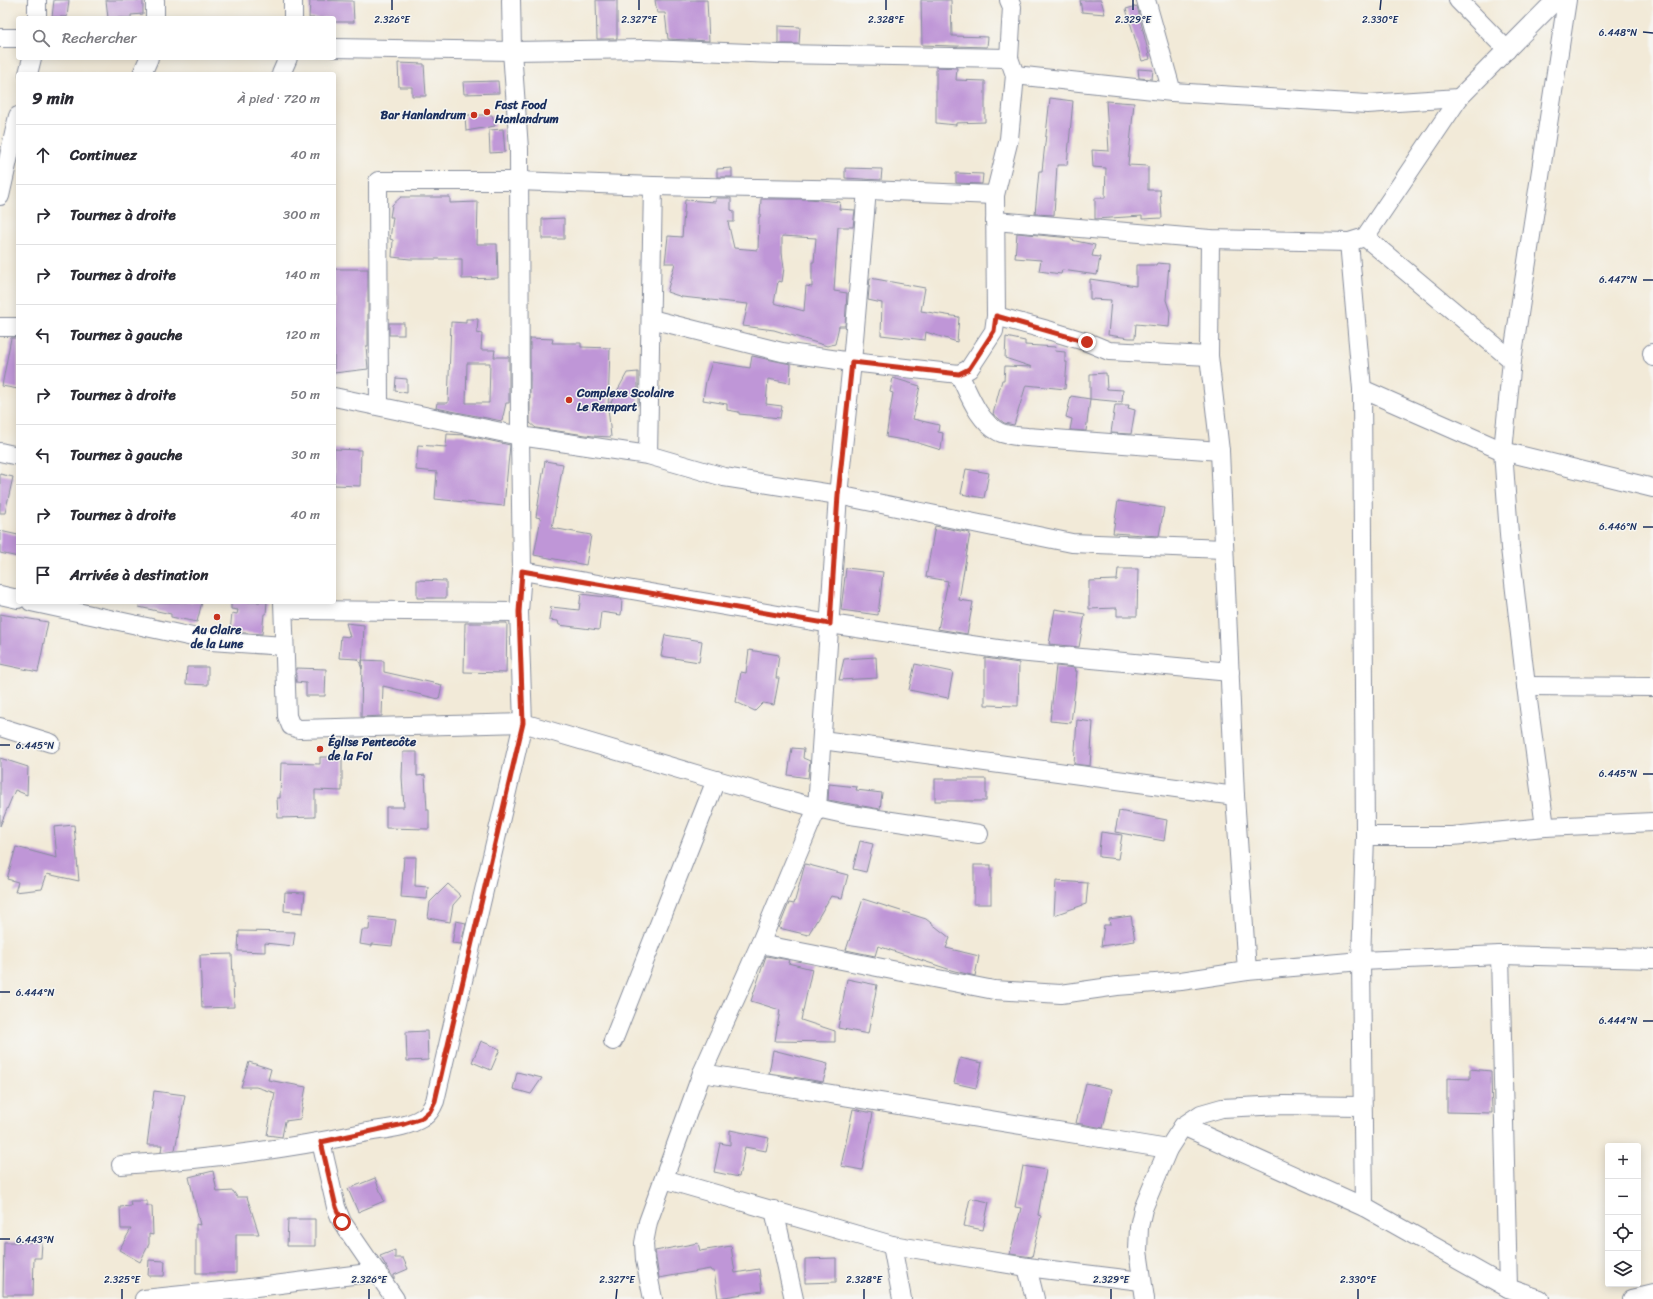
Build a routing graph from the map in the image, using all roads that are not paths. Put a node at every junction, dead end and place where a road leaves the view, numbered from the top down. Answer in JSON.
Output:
{"nodes":[{"id":1,"x":37,"y":0,"type":"edge"},
{"id":2,"x":155,"y":0,"type":"edge"},
{"id":3,"x":293,"y":0,"type":"edge"},
{"id":4,"x":511,"y":0,"type":"edge"},
{"id":5,"x":1009,"y":0,"type":"edge"},
{"id":6,"x":1146,"y":0,"type":"edge"},
{"id":7,"x":1458,"y":0,"type":"edge"},
{"id":8,"x":1556,"y":0,"type":"edge"},
{"id":9,"x":1567,"y":0,"type":"edge"},
{"id":10,"x":37,"y":16,"type":"edge"},
{"id":11,"x":155,"y":16,"type":"edge"},
{"id":12,"x":293,"y":16,"type":"edge"},
{"id":13,"x":0,"y":38,"type":"edge"},
{"id":14,"x":16,"y":38,"type":"edge"},
{"id":15,"x":336,"y":48,"type":"edge"},
{"id":16,"x":1507,"y":50,"type":"junction"},
{"id":17,"x":512,"y":51,"type":"junction"},
{"id":18,"x":32,"y":60,"type":"edge"},
{"id":19,"x":148,"y":60,"type":"edge"},
{"id":20,"x":287,"y":60,"type":"edge"},
{"id":21,"x":1012,"y":67,"type":"junction"},
{"id":22,"x":28,"y":72,"type":"edge"},
{"id":23,"x":143,"y":72,"type":"edge"},
{"id":24,"x":282,"y":72,"type":"edge"},
{"id":25,"x":1172,"y":92,"type":"junction"},
{"id":26,"x":1459,"y":98,"type":"junction"},
{"id":27,"x":16,"y":124,"type":"edge"},
{"id":28,"x":518,"y":181,"type":"junction"},
{"id":29,"x":653,"y":186,"type":"junction"},
{"id":30,"x":0,"y":190,"type":"edge"},
{"id":31,"x":867,"y":190,"type":"junction"},
{"id":32,"x":995,"y":195,"type":"junction"},
{"id":33,"x":995,"y":221,"type":"junction"},
{"id":34,"x":1210,"y":239,"type":"junction"},
{"id":35,"x":1357,"y":239,"type":"junction"},
{"id":36,"x":996,"y":316,"type":"junction"},
{"id":37,"x":651,"y":319,"type":"junction"},
{"id":38,"x":1209,"y":356,"type":"junction"},
{"id":39,"x":1512,"y":360,"type":"junction"},
{"id":40,"x":852,"y":362,"type":"junction"},
{"id":41,"x":959,"y":374,"type":"junction"},
{"id":42,"x":1362,"y":388,"type":"junction"},
{"id":43,"x":336,"y":397,"type":"edge"},
{"id":44,"x":379,"y":406,"type":"junction"},
{"id":45,"x":520,"y":436,"type":"junction"},
{"id":46,"x":1220,"y":451,"type":"junction"},
{"id":47,"x":1503,"y":451,"type":"junction"},
{"id":48,"x":0,"y":452,"type":"edge"},
{"id":49,"x":648,"y":455,"type":"junction"},
{"id":50,"x":16,"y":456,"type":"edge"},
{"id":51,"x":1653,"y":488,"type":"edge"},
{"id":52,"x":838,"y":495,"type":"junction"},
{"id":53,"x":1224,"y":549,"type":"junction"},
{"id":54,"x":522,"y":571,"type":"junction"},
{"id":55,"x":0,"y":595,"type":"edge"},
{"id":56,"x":16,"y":599,"type":"edge"},
{"id":57,"x":40,"y":604,"type":"edge"},
{"id":58,"x":284,"y":604,"type":"edge"},
{"id":59,"x":291,"y":604,"type":"edge"},
{"id":60,"x":519,"y":612,"type":"junction"},
{"id":61,"x":830,"y":624,"type":"junction"},
{"id":62,"x":284,"y":646,"type":"junction"},
{"id":63,"x":1230,"y":672,"type":"junction"},
{"id":64,"x":1526,"y":686,"type":"junction"},
{"id":65,"x":1653,"y":687,"type":"edge"},
{"id":66,"x":523,"y":723,"type":"junction"},
{"id":67,"x":0,"y":727,"type":"edge"},
{"id":68,"x":822,"y":740,"type":"junction"},
{"id":69,"x":51,"y":743,"type":"dead end"},
{"id":70,"x":716,"y":780,"type":"junction"},
{"id":71,"x":1235,"y":796,"type":"junction"},
{"id":72,"x":817,"y":808,"type":"junction"},
{"id":73,"x":1653,"y":822,"type":"edge"},
{"id":74,"x":1545,"y":827,"type":"junction"},
{"id":75,"x":979,"y":834,"type":"dead end"},
{"id":76,"x":1365,"y":836,"type":"junction"},
{"id":77,"x":760,"y":944,"type":"junction"},
{"id":78,"x":1500,"y":955,"type":"junction"},
{"id":79,"x":1653,"y":959,"type":"edge"},
{"id":80,"x":1361,"y":961,"type":"junction"},
{"id":81,"x":1246,"y":971,"type":"junction"},
{"id":82,"x":613,"y":1041,"type":"dead end"},
{"id":83,"x":702,"y":1073,"type":"junction"},
{"id":84,"x":1361,"y":1106,"type":"junction"},
{"id":85,"x":1183,"y":1126,"type":"junction"},
{"id":86,"x":321,"y":1142,"type":"junction"},
{"id":87,"x":1168,"y":1150,"type":"junction"},
{"id":88,"x":121,"y":1165,"type":"dead end"},
{"id":89,"x":664,"y":1179,"type":"junction"},
{"id":90,"x":1364,"y":1208,"type":"junction"},
{"id":91,"x":774,"y":1210,"type":"junction"},
{"id":92,"x":892,"y":1245,"type":"junction"},
{"id":93,"x":1027,"y":1267,"type":"junction"},
{"id":94,"x":377,"y":1272,"type":"junction"},
{"id":95,"x":1141,"y":1281,"type":"junction"},
{"id":96,"x":1508,"y":1288,"type":"junction"},
{"id":97,"x":1653,"y":1294,"type":"edge"},
{"id":98,"x":144,"y":1299,"type":"edge"},
{"id":99,"x":395,"y":1299,"type":"edge"},
{"id":100,"x":653,"y":1299,"type":"edge"},
{"id":101,"x":794,"y":1299,"type":"edge"},
{"id":102,"x":902,"y":1299,"type":"edge"},
{"id":103,"x":1035,"y":1299,"type":"edge"},
{"id":104,"x":1145,"y":1299,"type":"edge"},
{"id":105,"x":1540,"y":1299,"type":"edge"},
{"id":106,"x":1632,"y":1299,"type":"edge"}],
"edges":[{"from":1,"to":10,"type":"street"},
{"from":2,"to":11,"type":"street"},
{"from":3,"to":12,"type":"street"},
{"from":4,"to":17,"type":"street"},
{"from":5,"to":21,"type":"street"},
{"from":6,"to":25,"type":"street"},
{"from":7,"to":16,"type":"street"},
{"from":8,"to":16,"type":"street"},
{"from":9,"to":39,"type":"street"},
{"from":13,"to":14,"type":"street"},
{"from":15,"to":17,"type":"street"},
{"from":16,"to":26,"type":"street"},
{"from":17,"to":21,"type":"street"},
{"from":17,"to":28,"type":"street"},
{"from":18,"to":22,"type":"street"},
{"from":19,"to":23,"type":"street"},
{"from":20,"to":24,"type":"street"},
{"from":21,"to":25,"type":"street"},
{"from":21,"to":32,"type":"street"},
{"from":25,"to":26,"type":"street"},
{"from":26,"to":35,"type":"street"},
{"from":27,"to":30,"type":"street"},
{"from":28,"to":29,"type":"street"},
{"from":28,"to":44,"type":"street"},
{"from":28,"to":45,"type":"street"},
{"from":29,"to":31,"type":"street"},
{"from":29,"to":37,"type":"street"},
{"from":31,"to":32,"type":"street"},
{"from":31,"to":40,"type":"street"},
{"from":32,"to":33,"type":"street"},
{"from":33,"to":34,"type":"street"},
{"from":33,"to":36,"type":"street"},
{"from":34,"to":35,"type":"street"},
{"from":34,"to":38,"type":"street"},
{"from":35,"to":39,"type":"street"},
{"from":35,"to":42,"type":"street"},
{"from":36,"to":38,"type":"street"},
{"from":36,"to":41,"type":"street"},
{"from":37,"to":40,"type":"street"},
{"from":37,"to":49,"type":"street"},
{"from":38,"to":46,"type":"street"},
{"from":39,"to":47,"type":"street"},
{"from":40,"to":41,"type":"street"},
{"from":40,"to":52,"type":"street"},
{"from":41,"to":46,"type":"street"},
{"from":42,"to":47,"type":"street"},
{"from":42,"to":76,"type":"street"},
{"from":43,"to":44,"type":"street"},
{"from":44,"to":45,"type":"street"},
{"from":45,"to":49,"type":"street"},
{"from":45,"to":54,"type":"street"},
{"from":46,"to":53,"type":"street"},
{"from":47,"to":51,"type":"street"},
{"from":47,"to":64,"type":"street"},
{"from":48,"to":50,"type":"street"},
{"from":49,"to":52,"type":"street"},
{"from":52,"to":53,"type":"street"},
{"from":52,"to":61,"type":"street"},
{"from":53,"to":63,"type":"street"},
{"from":54,"to":60,"type":"street"},
{"from":54,"to":61,"type":"street"},
{"from":55,"to":56,"type":"street"},
{"from":57,"to":62,"type":"street"},
{"from":58,"to":62,"type":"street"},
{"from":59,"to":60,"type":"street"},
{"from":60,"to":66,"type":"street"},
{"from":61,"to":63,"type":"street"},
{"from":61,"to":68,"type":"street"},
{"from":62,"to":66,"type":"street"},
{"from":63,"to":71,"type":"street"},
{"from":64,"to":65,"type":"street"},
{"from":64,"to":74,"type":"street"},
{"from":66,"to":70,"type":"street"},
{"from":66,"to":86,"type":"street"},
{"from":67,"to":69,"type":"street"},
{"from":68,"to":71,"type":"street"},
{"from":68,"to":72,"type":"street"},
{"from":70,"to":72,"type":"street"},
{"from":70,"to":82,"type":"street"},
{"from":71,"to":81,"type":"street"},
{"from":72,"to":75,"type":"street"},
{"from":72,"to":77,"type":"street"},
{"from":73,"to":74,"type":"street"},
{"from":74,"to":76,"type":"street"},
{"from":76,"to":80,"type":"street"},
{"from":77,"to":81,"type":"street"},
{"from":77,"to":83,"type":"street"},
{"from":78,"to":79,"type":"street"},
{"from":78,"to":80,"type":"street"},
{"from":78,"to":96,"type":"street"},
{"from":80,"to":81,"type":"street"},
{"from":80,"to":84,"type":"street"},
{"from":83,"to":87,"type":"street"},
{"from":83,"to":89,"type":"street"},
{"from":84,"to":85,"type":"street"},
{"from":84,"to":90,"type":"street"},
{"from":85,"to":87,"type":"street"},
{"from":85,"to":90,"type":"street"},
{"from":86,"to":88,"type":"street"},
{"from":86,"to":94,"type":"street"},
{"from":87,"to":95,"type":"street"},
{"from":89,"to":91,"type":"street"},
{"from":89,"to":100,"type":"street"},
{"from":90,"to":96,"type":"street"},
{"from":91,"to":92,"type":"street"},
{"from":91,"to":101,"type":"street"},
{"from":92,"to":93,"type":"street"},
{"from":92,"to":102,"type":"street"},
{"from":93,"to":95,"type":"street"},
{"from":93,"to":103,"type":"street"},
{"from":94,"to":98,"type":"street"},
{"from":94,"to":99,"type":"street"},
{"from":95,"to":104,"type":"street"},
{"from":96,"to":105,"type":"street"},
{"from":97,"to":106,"type":"street"}]}
